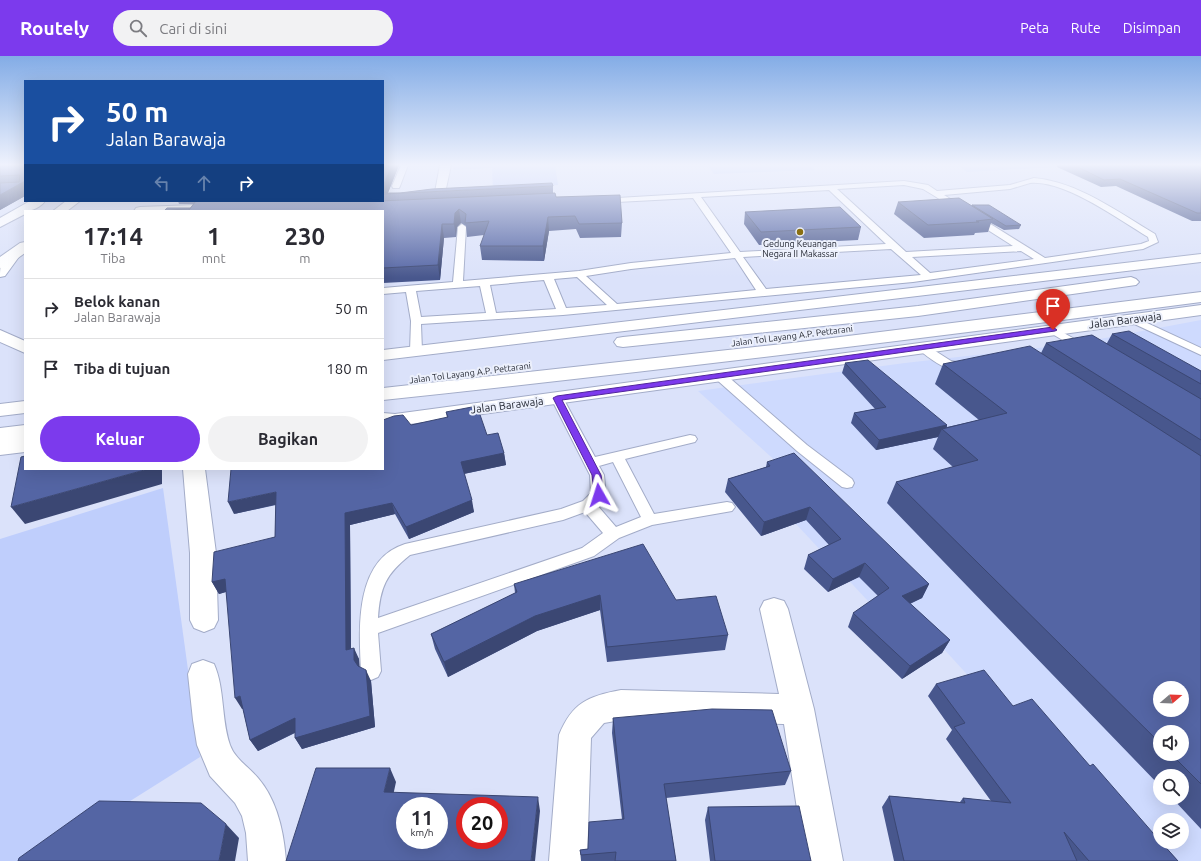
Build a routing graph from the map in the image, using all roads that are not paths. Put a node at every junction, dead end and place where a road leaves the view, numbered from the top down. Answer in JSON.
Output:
{"nodes":[{"id":1,"x":36,"y":203,"type":"edge"},
{"id":2,"x":53,"y":203,"type":"edge"},
{"id":3,"x":701,"y":203,"type":"edge"},
{"id":4,"x":847,"y":203,"type":"edge"},
{"id":5,"x":951,"y":203,"type":"edge"},
{"id":6,"x":1095,"y":203,"type":"edge"},
{"id":7,"x":78,"y":205,"type":"edge"},
{"id":8,"x":209,"y":209,"type":"edge"},
{"id":9,"x":42,"y":210,"type":"edge"},
{"id":10,"x":62,"y":210,"type":"edge"},
{"id":11,"x":174,"y":210,"type":"edge"},
{"id":12,"x":24,"y":222,"type":"edge"},
{"id":13,"x":0,"y":224,"type":"edge"},
{"id":14,"x":462,"y":226,"type":"edge"},
{"id":15,"x":24,"y":235,"type":"edge"},
{"id":16,"x":0,"y":237,"type":"edge"},
{"id":17,"x":893,"y":246,"type":"junction"},
{"id":18,"x":1023,"y":248,"type":"junction"},
{"id":19,"x":20,"y":250,"type":"edge"},
{"id":20,"x":0,"y":251,"type":"edge"},
{"id":21,"x":738,"y":255,"type":"junction"},
{"id":22,"x":903,"y":255,"type":"junction"},
{"id":23,"x":1201,"y":258,"type":"edge"},
{"id":24,"x":1043,"y":261,"type":"junction"},
{"id":25,"x":0,"y":264,"type":"edge"},
{"id":26,"x":0,"y":273,"type":"edge"},
{"id":27,"x":1201,"y":273,"type":"edge"},
{"id":28,"x":579,"y":274,"type":"junction"},
{"id":29,"x":928,"y":276,"type":"junction"},
{"id":30,"x":548,"y":277,"type":"junction"},
{"id":31,"x":484,"y":282,"type":"junction"},
{"id":32,"x":458,"y":285,"type":"junction"},
{"id":33,"x":1201,"y":286,"type":"edge"},
{"id":34,"x":412,"y":289,"type":"junction"},
{"id":35,"x":384,"y":292,"type":"edge"},
{"id":36,"x":763,"y":292,"type":"junction"},
{"id":37,"x":1201,"y":297,"type":"edge"},
{"id":38,"x":615,"y":307,"type":"junction"},
{"id":39,"x":1201,"y":310,"type":"edge"},
{"id":40,"x":563,"y":312,"type":"junction"},
{"id":41,"x":492,"y":317,"type":"junction"},
{"id":42,"x":1132,"y":319,"type":"junction"},
{"id":43,"x":416,"y":321,"type":"junction"},
{"id":44,"x":1089,"y":325,"type":"junction"},
{"id":45,"x":1053,"y":330,"type":"junction"},
{"id":46,"x":0,"y":335,"type":"edge"},
{"id":47,"x":1115,"y":340,"type":"dead end"},
{"id":48,"x":24,"y":347,"type":"edge"},
{"id":49,"x":922,"y":347,"type":"junction"},
{"id":50,"x":416,"y":351,"type":"junction"},
{"id":51,"x":1201,"y":352,"type":"edge"},
{"id":52,"x":384,"y":355,"type":"edge"},
{"id":53,"x":1098,"y":356,"type":"edge"},
{"id":54,"x":978,"y":364,"type":"edge"},
{"id":55,"x":384,"y":368,"type":"edge"},
{"id":56,"x":721,"y":377,"type":"junction"},
{"id":57,"x":384,"y":383,"type":"edge"},
{"id":58,"x":24,"y":394,"type":"edge"},
{"id":59,"x":384,"y":394,"type":"edge"},
{"id":60,"x":0,"y":397,"type":"edge"},
{"id":61,"x":557,"y":398,"type":"junction"},
{"id":62,"x":24,"y":407,"type":"edge"},
{"id":63,"x":0,"y":410,"type":"edge"},
{"id":64,"x":384,"y":419,"type":"edge"},
{"id":65,"x":24,"y":420,"type":"edge"},
{"id":66,"x":0,"y":423,"type":"edge"},
{"id":67,"x":24,"y":432,"type":"edge"},
{"id":68,"x":0,"y":435,"type":"edge"},
{"id":69,"x":690,"y":439,"type":"dead end"},
{"id":70,"x":24,"y":444,"type":"edge"},
{"id":71,"x":0,"y":448,"type":"edge"},
{"id":72,"x":617,"y":457,"type":"junction"},
{"id":73,"x":591,"y":463,"type":"junction"},
{"id":74,"x":194,"y":470,"type":"edge"},
{"id":75,"x":847,"y":483,"type":"dead end"},
{"id":76,"x":588,"y":505,"type":"junction"},
{"id":77,"x":727,"y":507,"type":"dead end"},
{"id":78,"x":650,"y":520,"type":"junction"},
{"id":79,"x":613,"y":534,"type":"junction"},
{"id":80,"x":774,"y":609,"type":"dead end"},
{"id":81,"x":204,"y":620,"type":"dead end"},
{"id":82,"x":368,"y":629,"type":"junction"},
{"id":83,"x":371,"y":671,"type":"dead end"},
{"id":84,"x":204,"y":674,"type":"dead end"},
{"id":85,"x":798,"y":709,"type":"junction"},
{"id":86,"x":267,"y":861,"type":"edge"},
{"id":87,"x":568,"y":861,"type":"edge"},
{"id":88,"x":824,"y":861,"type":"edge"}],
"edges":[{"from":1,"to":13,"type":"main road"},
{"from":2,"to":9,"type":"main road"},
{"from":3,"to":21,"type":"lane"},
{"from":4,"to":17,"type":"lane"},
{"from":5,"to":18,"type":"lane"},
{"from":6,"to":24,"type":"lane"},
{"from":7,"to":10,"type":"main road"},
{"from":8,"to":11,"type":"main road"},
{"from":12,"to":16,"type":"main road"},
{"from":14,"to":32,"type":"lane"},
{"from":15,"to":20,"type":"main road"},
{"from":17,"to":21,"type":"lane"},
{"from":17,"to":22,"type":"lane"},
{"from":18,"to":22,"type":"lane"},
{"from":18,"to":24,"type":"lane"},
{"from":19,"to":25,"type":"main road"},
{"from":19,"to":26,"type":"main road"},
{"from":21,"to":28,"type":"lane"},
{"from":21,"to":36,"type":"lane"},
{"from":22,"to":29,"type":"lane"},
{"from":23,"to":50,"type":"main road"},
{"from":24,"to":29,"type":"lane"},
{"from":27,"to":55,"type":"main road","name":"Jalan Tol Layang A.P. Pettarani"},
{"from":28,"to":30,"type":"lane"},
{"from":28,"to":38,"type":"lane"},
{"from":29,"to":36,"type":"lane"},
{"from":30,"to":31,"type":"lane"},
{"from":30,"to":40,"type":"lane"},
{"from":31,"to":32,"type":"lane"},
{"from":31,"to":41,"type":"lane"},
{"from":32,"to":34,"type":"lane"},
{"from":33,"to":57,"type":"main road","name":"Jalan Tol Layang A.P. Pettarani"},
{"from":34,"to":35,"type":"lane"},
{"from":34,"to":43,"type":"lane"},
{"from":36,"to":38,"type":"lane"},
{"from":37,"to":59,"type":"main road"},
{"from":38,"to":40,"type":"lane"},
{"from":39,"to":42,"type":"main road","name":"Jalan Barawaja"},
{"from":40,"to":41,"type":"lane"},
{"from":41,"to":43,"type":"lane"},
{"from":42,"to":44,"type":"main road","name":"Jalan Barawaja"},
{"from":42,"to":51,"type":"lane"},
{"from":43,"to":50,"type":"lane"},
{"from":44,"to":45,"type":"main road","name":"Jalan Barawaja"},
{"from":44,"to":47,"type":"main road"},
{"from":45,"to":49,"type":"main road","name":"Jalan Barawaja"},
{"from":45,"to":53,"type":"lane"},
{"from":46,"to":48,"type":"main road"},
{"from":49,"to":54,"type":"lane"},
{"from":49,"to":56,"type":"main road","name":"Jalan Barawaja"},
{"from":50,"to":52,"type":"main road"},
{"from":56,"to":61,"type":"main road","name":"Jalan Barawaja"},
{"from":56,"to":75,"type":"lane"},
{"from":58,"to":60,"type":"main road"},
{"from":61,"to":64,"type":"main road","name":"Jalan Barawaja"},
{"from":61,"to":73,"type":"lane"},
{"from":62,"to":63,"type":"main road"},
{"from":65,"to":66,"type":"main road"},
{"from":67,"to":68,"type":"main road"},
{"from":69,"to":72,"type":"lane"},
{"from":70,"to":71,"type":"main road"},
{"from":72,"to":73,"type":"lane"},
{"from":72,"to":78,"type":"lane"},
{"from":73,"to":76,"type":"lane"},
{"from":74,"to":81,"type":"main road"},
{"from":76,"to":79,"type":"lane"},
{"from":76,"to":82,"type":"lane"},
{"from":77,"to":78,"type":"lane"},
{"from":78,"to":79,"type":"lane"},
{"from":79,"to":82,"type":"lane"},
{"from":80,"to":85,"type":"main road"},
{"from":82,"to":83,"type":"lane"},
{"from":84,"to":86,"type":"main road"},
{"from":85,"to":87,"type":"main road"},
{"from":85,"to":88,"type":"main road"}]}
